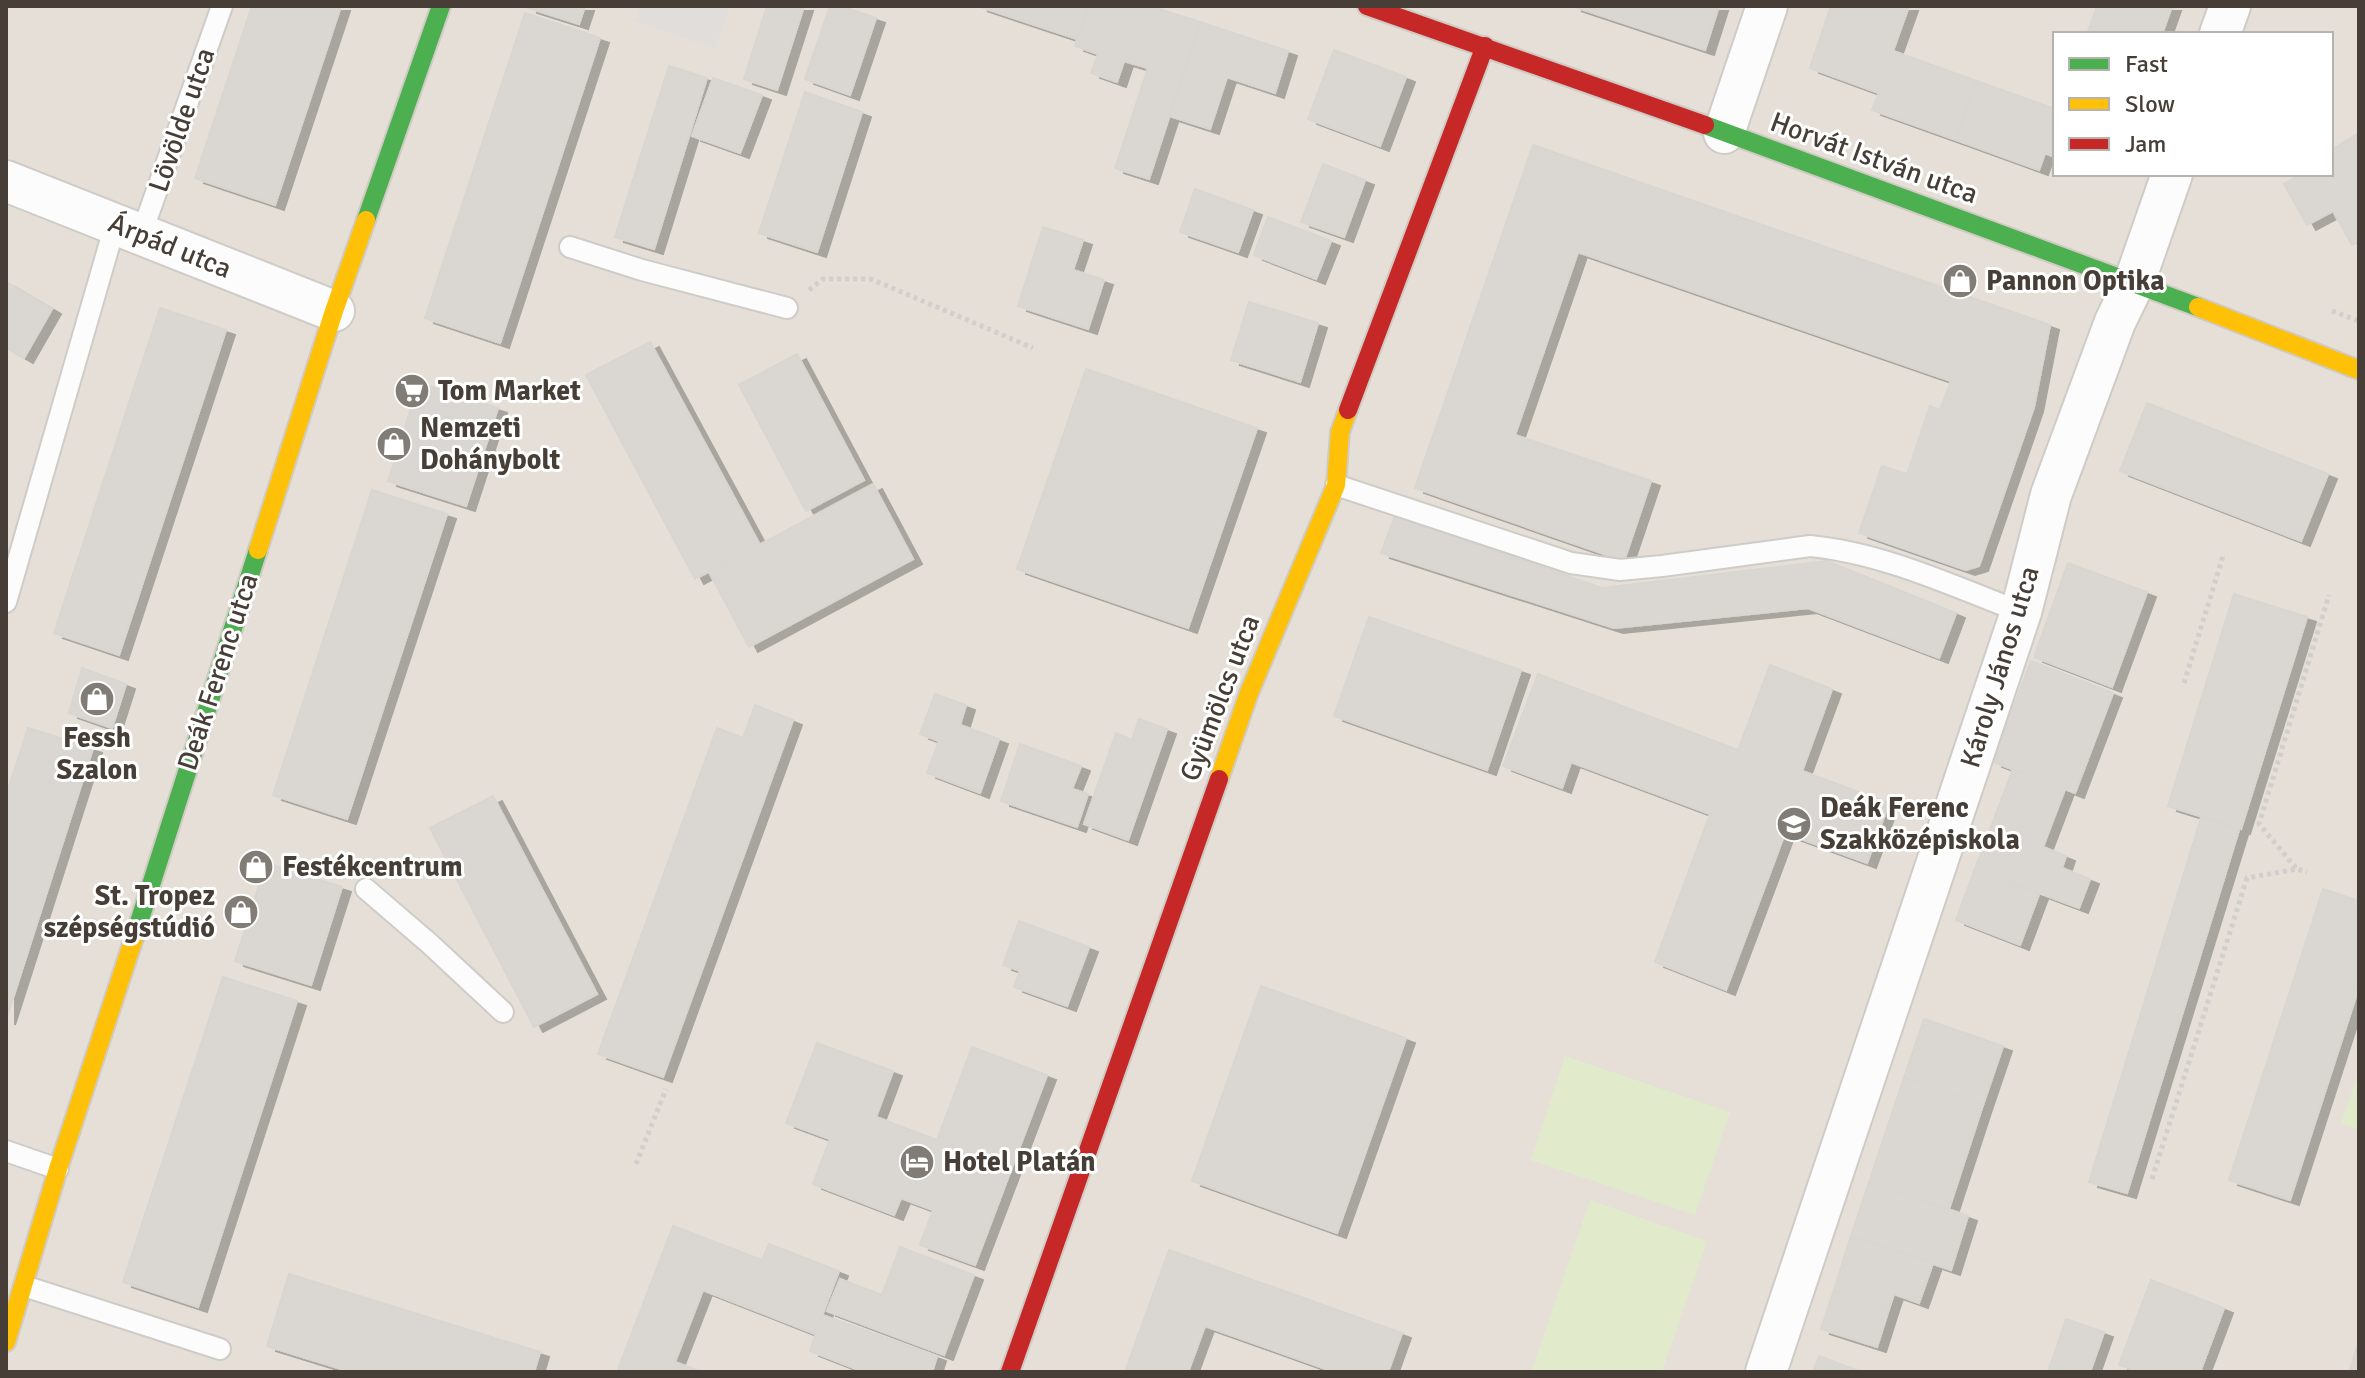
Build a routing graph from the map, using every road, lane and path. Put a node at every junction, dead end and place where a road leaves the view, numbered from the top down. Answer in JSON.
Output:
{"nodes":[{"id":1,"x":222,"y":6,"type":"edge"},
{"id":2,"x":441,"y":6,"type":"edge"},
{"id":3,"x":1367,"y":6,"type":"edge"},
{"id":4,"x":1767,"y":6,"type":"edge"},
{"id":5,"x":2230,"y":6,"type":"edge"},
{"id":6,"x":2221,"y":32,"type":"edge"},
{"id":7,"x":1485,"y":46,"type":"junction"},
{"id":8,"x":1724,"y":133,"type":"junction"},
{"id":9,"x":2171,"y":176,"type":"edge"},
{"id":10,"x":6,"y":181,"type":"edge"},
{"id":11,"x":128,"y":230,"type":"junction"},
{"id":12,"x":570,"y":247,"type":"dead end"},
{"id":13,"x":2134,"y":283,"type":"junction"},
{"id":14,"x":787,"y":308,"type":"joint"},
{"id":15,"x":334,"y":311,"type":"junction"},
{"id":16,"x":1033,"y":348,"type":"dead end"},
{"id":17,"x":2359,"y":370,"type":"edge"},
{"id":18,"x":1336,"y":485,"type":"junction"},
{"id":19,"x":2223,"y":556,"type":"dead end"},
{"id":20,"x":2329,"y":595,"type":"dead end"},
{"id":21,"x":6,"y":602,"type":"edge"},
{"id":22,"x":2021,"y":612,"type":"junction"},
{"id":23,"x":2184,"y":683,"type":"dead end"},
{"id":24,"x":2297,"y":869,"type":"junction"},
{"id":25,"x":2307,"y":872,"type":"dead end"},
{"id":26,"x":366,"y":889,"type":"dead end"},
{"id":27,"x":503,"y":1012,"type":"dead end"},
{"id":28,"x":666,"y":1089,"type":"dead end"},
{"id":29,"x":6,"y":1151,"type":"edge"},
{"id":30,"x":636,"y":1164,"type":"dead end"},
{"id":31,"x":58,"y":1169,"type":"junction"},
{"id":32,"x":2152,"y":1179,"type":"dead end"},
{"id":33,"x":24,"y":1286,"type":"junction"},
{"id":34,"x":6,"y":1342,"type":"edge"},
{"id":35,"x":220,"y":1349,"type":"dead end"},
{"id":36,"x":1010,"y":1372,"type":"edge"},
{"id":37,"x":1766,"y":1372,"type":"edge"}],
"edges":[{"from":1,"to":11,"type":"lane","name":"Lövölde utca"},
{"from":2,"to":15,"type":"street","name":"Deák Ferenc utca"},
{"from":3,"to":7,"type":"street","name":"Horvát István utca"},
{"from":4,"to":8,"type":"street"},
{"from":5,"to":6,"type":"street"},
{"from":7,"to":8,"type":"street","name":"Horvát István utca"},
{"from":7,"to":18,"type":"street","name":"Gyümölcs utca"},
{"from":8,"to":13,"type":"street","name":"Horvát István utca"},
{"from":9,"to":13,"type":"street","name":"Károly János utca"},
{"from":10,"to":11,"type":"street","name":"Árpád utca"},
{"from":11,"to":15,"type":"street","name":"Árpád utca"},
{"from":11,"to":21,"type":"lane"},
{"from":12,"to":14,"type":"lane"},
{"from":13,"to":17,"type":"street","name":"Horvát István utca"},
{"from":13,"to":22,"type":"street","name":"Károly János utca"},
{"from":14,"to":16,"type":"path"},
{"from":15,"to":31,"type":"street","name":"Deák Ferenc utca"},
{"from":18,"to":22,"type":"lane"},
{"from":18,"to":36,"type":"street","name":"Gyümölcs utca"},
{"from":19,"to":23,"type":"path"},
{"from":20,"to":24,"type":"path"},
{"from":22,"to":37,"type":"street","name":"Károly János utca"},
{"from":24,"to":25,"type":"path"},
{"from":24,"to":32,"type":"path"},
{"from":26,"to":27,"type":"lane"},
{"from":28,"to":30,"type":"path"},
{"from":29,"to":31,"type":"lane"},
{"from":31,"to":33,"type":"street","name":"Deák Ferenc utca"},
{"from":33,"to":34,"type":"street","name":"Deák Ferenc utca"},
{"from":33,"to":35,"type":"lane"}]}
